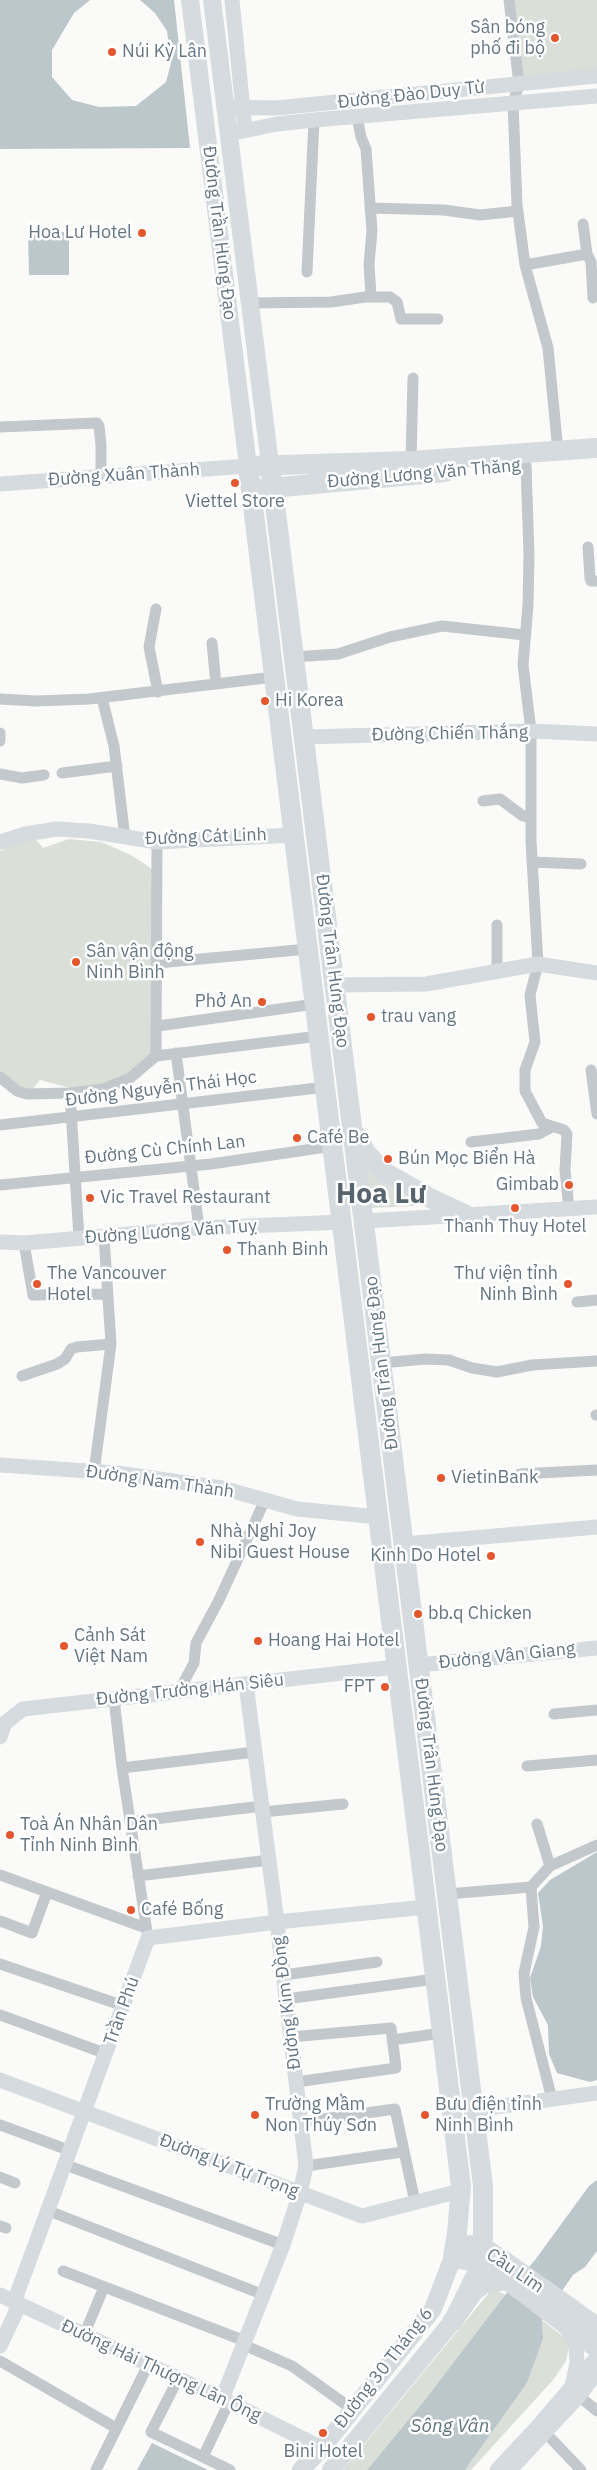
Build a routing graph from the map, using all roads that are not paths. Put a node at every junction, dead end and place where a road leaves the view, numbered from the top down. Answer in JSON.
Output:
{"nodes":[{"id":1,"x":190,"y":0,"type":"edge"},
{"id":2,"x":212,"y":0,"type":"edge"},
{"id":3,"x":232,"y":0,"type":"edge"},
{"id":4,"x":509,"y":0,"type":"edge"},
{"id":5,"x":597,"y":76,"type":"edge"},
{"id":6,"x":519,"y":84,"type":"junction"},
{"id":7,"x":597,"y":96,"type":"edge"},
{"id":8,"x":385,"y":97,"type":"junction"},
{"id":9,"x":513,"y":103,"type":"junction"},
{"id":10,"x":234,"y":108,"type":"junction"},
{"id":11,"x":387,"y":114,"type":"junction"},
{"id":12,"x":357,"y":117,"type":"junction"},
{"id":13,"x":314,"y":120,"type":"junction"},
{"id":14,"x":237,"y":132,"type":"junction"},
{"id":15,"x":370,"y":208,"type":"junction"},
{"id":16,"x":518,"y":211,"type":"junction"},
{"id":17,"x":583,"y":224,"type":"dead end"},
{"id":18,"x":587,"y":254,"type":"junction"},
{"id":19,"x":524,"y":265,"type":"junction"},
{"id":20,"x":307,"y":272,"type":"dead end"},
{"id":21,"x":371,"y":297,"type":"junction"},
{"id":22,"x":593,"y":298,"type":"dead end"},
{"id":23,"x":250,"y":303,"type":"junction"},
{"id":24,"x":438,"y":319,"type":"dead end"},
{"id":25,"x":413,"y":378,"type":"dead end"},
{"id":26,"x":0,"y":427,"type":"edge"},
{"id":27,"x":597,"y":448,"type":"edge"},
{"id":28,"x":558,"y":451,"type":"junction"},
{"id":29,"x":597,"y":460,"type":"edge"},
{"id":30,"x":411,"y":461,"type":"junction"},
{"id":31,"x":270,"y":464,"type":"junction"},
{"id":32,"x":526,"y":465,"type":"junction"},
{"id":33,"x":248,"y":466,"type":"junction"},
{"id":34,"x":101,"y":478,"type":"junction"},
{"id":35,"x":0,"y":484,"type":"edge"},
{"id":36,"x":273,"y":488,"type":"junction"},
{"id":37,"x":250,"y":490,"type":"junction"},
{"id":38,"x":588,"y":547,"type":"dead end"},
{"id":39,"x":597,"y":581,"type":"edge"},
{"id":40,"x":156,"y":609,"type":"dead end"},
{"id":41,"x":525,"y":635,"type":"junction"},
{"id":42,"x":212,"y":643,"type":"dead end"},
{"id":43,"x":294,"y":657,"type":"junction"},
{"id":44,"x":274,"y":677,"type":"junction"},
{"id":45,"x":216,"y":684,"type":"junction"},
{"id":46,"x":158,"y":692,"type":"junction"},
{"id":47,"x":102,"y":698,"type":"junction"},
{"id":48,"x":0,"y":699,"type":"edge"},
{"id":49,"x":531,"y":731,"type":"junction"},
{"id":50,"x":0,"y":733,"type":"edge"},
{"id":51,"x":597,"y":734,"type":"edge"},
{"id":52,"x":304,"y":737,"type":"junction"},
{"id":53,"x":0,"y":741,"type":"edge"},
{"id":54,"x":117,"y":766,"type":"junction"},
{"id":55,"x":62,"y":773,"type":"dead end"},
{"id":56,"x":0,"y":774,"type":"edge"},
{"id":57,"x":44,"y":775,"type":"dead end"},
{"id":58,"x":483,"y":801,"type":"dead end"},
{"id":59,"x":531,"y":818,"type":"junction"},
{"id":60,"x":294,"y":835,"type":"junction"},
{"id":61,"x":125,"y":838,"type":"junction"},
{"id":62,"x":0,"y":842,"type":"edge"},
{"id":63,"x":157,"y":842,"type":"junction"},
{"id":64,"x":532,"y":862,"type":"junction"},
{"id":65,"x":581,"y":864,"type":"dead end"},
{"id":66,"x":497,"y":925,"type":"dead end"},
{"id":67,"x":308,"y":949,"type":"junction"},
{"id":68,"x":158,"y":963,"type":"junction"},
{"id":69,"x":538,"y":964,"type":"junction"},
{"id":70,"x":497,"y":973,"type":"junction"},
{"id":71,"x":597,"y":973,"type":"edge"},
{"id":72,"x":335,"y":985,"type":"junction"},
{"id":73,"x":315,"y":1004,"type":"junction"},
{"id":74,"x":158,"y":1026,"type":"junction"},
{"id":75,"x":319,"y":1036,"type":"junction"},
{"id":76,"x":176,"y":1053,"type":"junction"},
{"id":77,"x":156,"y":1056,"type":"junction"},
{"id":78,"x":591,"y":1070,"type":"dead end"},
{"id":79,"x":0,"y":1077,"type":"edge"},
{"id":80,"x":326,"y":1087,"type":"junction"},
{"id":81,"x":70,"y":1093,"type":"junction"},
{"id":82,"x":183,"y":1104,"type":"junction"},
{"id":83,"x":597,"y":1114,"type":"edge"},
{"id":84,"x":70,"y":1118,"type":"junction"},
{"id":85,"x":0,"y":1126,"type":"edge"},
{"id":86,"x":353,"y":1127,"type":"junction"},
{"id":87,"x":552,"y":1127,"type":"junction"},
{"id":88,"x":471,"y":1142,"type":"dead end"},
{"id":89,"x":333,"y":1146,"type":"junction"},
{"id":90,"x":191,"y":1166,"type":"junction"},
{"id":91,"x":74,"y":1177,"type":"junction"},
{"id":92,"x":0,"y":1185,"type":"edge"},
{"id":93,"x":597,"y":1207,"type":"edge"},
{"id":94,"x":570,"y":1209,"type":"junction"},
{"id":95,"x":466,"y":1215,"type":"junction"},
{"id":96,"x":365,"y":1221,"type":"junction"},
{"id":97,"x":343,"y":1222,"type":"junction"},
{"id":98,"x":198,"y":1228,"type":"junction"},
{"id":99,"x":104,"y":1236,"type":"junction"},
{"id":100,"x":79,"y":1238,"type":"junction"},
{"id":101,"x":0,"y":1242,"type":"edge"},
{"id":102,"x":24,"y":1243,"type":"junction"},
{"id":103,"x":107,"y":1294,"type":"junction"},
{"id":104,"x":597,"y":1300,"type":"edge"},
{"id":105,"x":578,"y":1302,"type":"dead end"},
{"id":106,"x":111,"y":1344,"type":"junction"},
{"id":107,"x":597,"y":1361,"type":"edge"},
{"id":108,"x":382,"y":1363,"type":"junction"},
{"id":109,"x":22,"y":1376,"type":"dead end"},
{"id":110,"x":0,"y":1465,"type":"edge"},
{"id":111,"x":597,"y":1470,"type":"edge"},
{"id":112,"x":94,"y":1472,"type":"junction"},
{"id":113,"x":520,"y":1474,"type":"dead end"},
{"id":114,"x":265,"y":1500,"type":"junction"},
{"id":115,"x":378,"y":1517,"type":"junction"},
{"id":116,"x":597,"y":1527,"type":"edge"},
{"id":117,"x":404,"y":1544,"type":"junction"},
{"id":118,"x":597,"y":1648,"type":"edge"},
{"id":119,"x":418,"y":1665,"type":"junction"},
{"id":120,"x":396,"y":1667,"type":"junction"},
{"id":121,"x":246,"y":1684,"type":"junction"},
{"id":122,"x":179,"y":1691,"type":"junction"},
{"id":123,"x":114,"y":1698,"type":"junction"},
{"id":124,"x":597,"y":1710,"type":"edge"},
{"id":125,"x":554,"y":1714,"type":"dead end"},
{"id":126,"x":3,"y":1722,"type":"edge"},
{"id":127,"x":0,"y":1737,"type":"edge"},
{"id":128,"x":255,"y":1752,"type":"junction"},
{"id":129,"x":597,"y":1760,"type":"edge"},
{"id":130,"x":526,"y":1766,"type":"dead end"},
{"id":131,"x":122,"y":1768,"type":"junction"},
{"id":132,"x":343,"y":1804,"type":"dead end"},
{"id":133,"x":262,"y":1809,"type":"junction"},
{"id":134,"x":130,"y":1822,"type":"junction"},
{"id":135,"x":537,"y":1824,"type":"dead end"},
{"id":136,"x":597,"y":1845,"type":"edge"},
{"id":137,"x":269,"y":1860,"type":"junction"},
{"id":138,"x":550,"y":1866,"type":"junction"},
{"id":139,"x":0,"y":1875,"type":"edge"},
{"id":140,"x":138,"y":1876,"type":"junction"},
{"id":141,"x":531,"y":1887,"type":"junction"},
{"id":142,"x":47,"y":1892,"type":"junction"},
{"id":143,"x":448,"y":1899,"type":"junction"},
{"id":144,"x":426,"y":1907,"type":"junction"},
{"id":145,"x":0,"y":1921,"type":"edge"},
{"id":146,"x":277,"y":1922,"type":"junction"},
{"id":147,"x":147,"y":1933,"type":"junction"},
{"id":148,"x":377,"y":1962,"type":"dead end"},
{"id":149,"x":0,"y":1964,"type":"edge"},
{"id":150,"x":284,"y":1975,"type":"junction"},
{"id":151,"x":435,"y":1979,"type":"junction"},
{"id":152,"x":286,"y":1999,"type":"junction"},
{"id":153,"x":124,"y":2006,"type":"junction"},
{"id":154,"x":0,"y":2015,"type":"edge"},
{"id":155,"x":442,"y":2033,"type":"junction"},
{"id":156,"x":291,"y":2037,"type":"junction"},
{"id":157,"x":392,"y":2040,"type":"junction"},
{"id":158,"x":107,"y":2054,"type":"junction"},
{"id":159,"x":1,"y":2082,"type":"edge"},
{"id":160,"x":296,"y":2082,"type":"junction"},
{"id":161,"x":597,"y":2093,"type":"edge"},
{"id":162,"x":552,"y":2099,"type":"junction"},
{"id":163,"x":474,"y":2110,"type":"junction"},
{"id":164,"x":86,"y":2113,"type":"junction"},
{"id":165,"x":300,"y":2122,"type":"junction"},
{"id":166,"x":0,"y":2125,"type":"edge"},
{"id":167,"x":402,"y":2152,"type":"junction"},
{"id":168,"x":68,"y":2158,"type":"junction"},
{"id":169,"x":306,"y":2166,"type":"junction"},
{"id":170,"x":0,"y":2177,"type":"edge"},
{"id":171,"x":15,"y":2182,"type":"dead end"},
{"id":172,"x":483,"y":2186,"type":"junction"},
{"id":173,"x":460,"y":2191,"type":"junction"},
{"id":174,"x":300,"y":2193,"type":"junction"},
{"id":175,"x":415,"y":2202,"type":"junction"},
{"id":176,"x":49,"y":2211,"type":"junction"},
{"id":177,"x":282,"y":2245,"type":"junction"},
{"id":178,"x":454,"y":2249,"type":"junction"},
{"id":179,"x":480,"y":2255,"type":"junction"},
{"id":180,"x":508,"y":2269,"type":"junction"},
{"id":181,"x":63,"y":2271,"type":"dead end"},
{"id":182,"x":104,"y":2287,"type":"junction"},
{"id":183,"x":0,"y":2295,"type":"edge"},
{"id":184,"x":264,"y":2295,"type":"junction"},
{"id":185,"x":17,"y":2304,"type":"junction"},
{"id":186,"x":565,"y":2315,"type":"junction"},
{"id":187,"x":597,"y":2315,"type":"edge"},
{"id":188,"x":452,"y":2322,"type":"junction"},
{"id":189,"x":597,"y":2327,"type":"edge"},
{"id":190,"x":84,"y":2335,"type":"junction"},
{"id":191,"x":245,"y":2343,"type":"junction"},
{"id":192,"x":0,"y":2346,"type":"edge"},
{"id":193,"x":597,"y":2348,"type":"edge"},
{"id":194,"x":597,"y":2357,"type":"edge"},
{"id":195,"x":0,"y":2361,"type":"edge"},
{"id":196,"x":148,"y":2365,"type":"junction"},
{"id":197,"x":597,"y":2372,"type":"edge"},
{"id":198,"x":178,"y":2379,"type":"junction"},
{"id":199,"x":575,"y":2392,"type":"junction"},
{"id":200,"x":226,"y":2400,"type":"junction"},
{"id":201,"x":352,"y":2409,"type":"junction"},
{"id":202,"x":597,"y":2411,"type":"edge"},
{"id":203,"x":116,"y":2428,"type":"junction"},
{"id":204,"x":543,"y":2429,"type":"junction"},
{"id":205,"x":322,"y":2448,"type":"junction"},
{"id":206,"x":203,"y":2457,"type":"junction"},
{"id":207,"x":335,"y":2466,"type":"edge"},
{"id":208,"x":96,"y":2470,"type":"edge"},
{"id":209,"x":230,"y":2470,"type":"edge"},
{"id":210,"x":301,"y":2470,"type":"edge"},
{"id":211,"x":508,"y":2470,"type":"edge"},
{"id":212,"x":581,"y":2470,"type":"edge"}],
"edges":[{"from":1,"to":33,"type":"main road","name":"Đường Trần Hưng Đạo"},
{"from":2,"to":10,"type":"main road","name":"Đường Trần Hưng Đạo"},
{"from":3,"to":10,"type":"street"},
{"from":4,"to":6,"type":"street"},
{"from":5,"to":6,"type":"street","name":"Đường Đào Duy Từ"},
{"from":6,"to":8,"type":"street","name":"Đường Đào Duy Từ"},
{"from":6,"to":9,"type":"street"},
{"from":7,"to":9,"type":"street","name":"Đường Đào Duy Từ"},
{"from":8,"to":10,"type":"street","name":"Đường Đào Duy Từ"},
{"from":8,"to":11,"type":"street"},
{"from":9,"to":11,"type":"street","name":"Đường Đào Duy Từ"},
{"from":9,"to":16,"type":"street"},
{"from":10,"to":14,"type":"main road","name":"Đường Trần Hưng Đạo"},
{"from":11,"to":12,"type":"street","name":"Đường Đào Duy Từ"},
{"from":12,"to":13,"type":"street","name":"Đường Đào Duy Từ"},
{"from":12,"to":15,"type":"street"},
{"from":13,"to":14,"type":"street","name":"Đường Đào Duy Từ"},
{"from":13,"to":20,"type":"street"},
{"from":14,"to":23,"type":"main road","name":"Đường Trần Hưng Đạo"},
{"from":15,"to":16,"type":"street"},
{"from":15,"to":21,"type":"street"},
{"from":16,"to":19,"type":"street"},
{"from":17,"to":18,"type":"street"},
{"from":18,"to":19,"type":"street"},
{"from":18,"to":22,"type":"street"},
{"from":19,"to":28,"type":"street"},
{"from":21,"to":23,"type":"street"},
{"from":21,"to":24,"type":"street"},
{"from":23,"to":31,"type":"main road","name":"Đường Trần Hưng Đạo"},
{"from":25,"to":30,"type":"street"},
{"from":26,"to":34,"type":"street"},
{"from":27,"to":28,"type":"highway","name":"Đường Lương Văn Thăng"},
{"from":28,"to":30,"type":"highway","name":"Đường Lương Văn Thăng"},
{"from":29,"to":32,"type":"highway","name":"Đường Lương Văn Thăng"},
{"from":30,"to":31,"type":"highway","name":"Đường Lương Văn Thăng"},
{"from":31,"to":33,"type":"highway","name":"Đường Lương Văn Thăng"},
{"from":31,"to":36,"type":"highway","name":"Đường Trân Hưng Đạo"},
{"from":32,"to":36,"type":"highway","name":"Đường Lương Văn Thăng"},
{"from":32,"to":41,"type":"street"},
{"from":33,"to":34,"type":"street","name":"Đường Xuân Thành"},
{"from":33,"to":37,"type":"highway","name":"Đường Trân Hưng Đạo"},
{"from":34,"to":35,"type":"street","name":"Đường Xuân Thành"},
{"from":36,"to":37,"type":"highway","name":"Đường Lương Văn Thăng"},
{"from":36,"to":43,"type":"highway","name":"Đường Trân Hưng Đạo"},
{"from":37,"to":44,"type":"highway","name":"Đường Trân Hưng Đạo"},
{"from":38,"to":39,"type":"street"},
{"from":40,"to":46,"type":"street"},
{"from":41,"to":43,"type":"street"},
{"from":41,"to":49,"type":"street"},
{"from":42,"to":45,"type":"street"},
{"from":43,"to":52,"type":"highway","name":"Đường Trân Hưng Đạo"},
{"from":44,"to":45,"type":"street"},
{"from":44,"to":60,"type":"highway","name":"Đường Trân Hưng Đạo"},
{"from":45,"to":46,"type":"street"},
{"from":46,"to":47,"type":"street"},
{"from":47,"to":48,"type":"street"},
{"from":47,"to":54,"type":"street"},
{"from":49,"to":51,"type":"street","name":"Đường Chiến Thắng"},
{"from":49,"to":52,"type":"street","name":"Đường Chiến Thắng"},
{"from":49,"to":59,"type":"street"},
{"from":50,"to":53,"type":"street"},
{"from":52,"to":72,"type":"highway","name":"Đường Trân Hưng Đạo"},
{"from":54,"to":55,"type":"street"},
{"from":54,"to":61,"type":"street"},
{"from":56,"to":57,"type":"street"},
{"from":58,"to":59,"type":"street"},
{"from":59,"to":64,"type":"street"},
{"from":60,"to":63,"type":"street","name":"Đường Cát Linh"},
{"from":60,"to":67,"type":"highway","name":"Đường Trân Hưng Đạo"},
{"from":61,"to":62,"type":"street","name":"Đường Cát Linh"},
{"from":61,"to":63,"type":"street","name":"Đường Cát Linh"},
{"from":63,"to":68,"type":"street"},
{"from":64,"to":65,"type":"street"},
{"from":64,"to":69,"type":"street"},
{"from":66,"to":70,"type":"street"},
{"from":67,"to":68,"type":"street"},
{"from":67,"to":73,"type":"highway","name":"Đường Trân Hưng Đạo"},
{"from":68,"to":74,"type":"street"},
{"from":69,"to":70,"type":"street"},
{"from":69,"to":71,"type":"street"},
{"from":69,"to":87,"type":"street"},
{"from":70,"to":72,"type":"street"},
{"from":72,"to":86,"type":"highway","name":"Đường Trân Hưng Đạo"},
{"from":73,"to":74,"type":"street"},
{"from":73,"to":75,"type":"highway","name":"Đường Trân Hưng Đạo"},
{"from":74,"to":77,"type":"street"},
{"from":75,"to":76,"type":"street"},
{"from":75,"to":80,"type":"highway","name":"Đường Trân Hưng Đạo"},
{"from":76,"to":77,"type":"street"},
{"from":76,"to":82,"type":"street"},
{"from":77,"to":81,"type":"street"},
{"from":78,"to":83,"type":"street"},
{"from":79,"to":81,"type":"street"},
{"from":80,"to":82,"type":"street","name":"Đường Nguyễn Thái Học"},
{"from":80,"to":89,"type":"highway","name":"Đường Trân Hưng Đạo"},
{"from":81,"to":84,"type":"street"},
{"from":82,"to":84,"type":"street","name":"Đường Nguyễn Thái Học"},
{"from":82,"to":90,"type":"street"},
{"from":84,"to":85,"type":"street","name":"Đường Nguyễn Thái Học"},
{"from":84,"to":91,"type":"street"},
{"from":86,"to":95,"type":"highway"},
{"from":86,"to":96,"type":"highway","name":"Đường Trân Hưng Đạo"},
{"from":87,"to":88,"type":"street"},
{"from":87,"to":94,"type":"street"},
{"from":89,"to":90,"type":"street","name":"Đường Cù Chính Lan"},
{"from":89,"to":97,"type":"highway","name":"Đường Trân Hưng Đạo"},
{"from":90,"to":91,"type":"street","name":"Đường Cù Chính Lan"},
{"from":90,"to":98,"type":"street"},
{"from":91,"to":92,"type":"street","name":"Đường Cù Chính Lan"},
{"from":91,"to":100,"type":"street"},
{"from":93,"to":94,"type":"street"},
{"from":94,"to":95,"type":"street"},
{"from":95,"to":96,"type":"street"},
{"from":96,"to":97,"type":"highway"},
{"from":96,"to":108,"type":"highway","name":"Đường Trân Hưng Đạo"},
{"from":97,"to":98,"type":"street","name":"Đường Lương Văn Tuỵ"},
{"from":97,"to":115,"type":"highway","name":"Đường Trân Hưng Đạo"},
{"from":98,"to":99,"type":"street","name":"Đường Lương Văn Tuỵ"},
{"from":99,"to":100,"type":"street","name":"Đường Lương Văn Tuỵ"},
{"from":99,"to":103,"type":"street"},
{"from":100,"to":102,"type":"street","name":"Đường Lương Văn Tuỵ"},
{"from":101,"to":102,"type":"street","name":"Đường Lương Văn Tuỵ"},
{"from":102,"to":103,"type":"street"},
{"from":103,"to":106,"type":"street"},
{"from":104,"to":105,"type":"street"},
{"from":106,"to":109,"type":"street"},
{"from":106,"to":112,"type":"street"},
{"from":107,"to":108,"type":"street"},
{"from":108,"to":117,"type":"highway","name":"Đường Trân Hưng Đạo"},
{"from":110,"to":112,"type":"street","name":"Đường Nam Thành"},
{"from":111,"to":113,"type":"street"},
{"from":112,"to":114,"type":"street","name":"Đường Nam Thành"},
{"from":114,"to":115,"type":"street","name":"Đường Nam Thành"},
{"from":114,"to":122,"type":"street"},
{"from":115,"to":120,"type":"highway","name":"Đường Trân Hưng Đạo"},
{"from":116,"to":117,"type":"street"},
{"from":117,"to":119,"type":"highway","name":"Đường Trân Hưng Đạo"},
{"from":118,"to":119,"type":"street","name":"Đường Vân Giang"},
{"from":119,"to":120,"type":"highway"},
{"from":119,"to":143,"type":"highway","name":"Đường Trân Hưng Đạo"},
{"from":120,"to":121,"type":"street","name":"Đường Trường Hán Siêu"},
{"from":120,"to":144,"type":"highway","name":"Đường Trân Hưng Đạo"},
{"from":121,"to":122,"type":"street","name":"Đường Trường Hán Siêu"},
{"from":121,"to":128,"type":"street","name":"Đường Kim Đồng"},
{"from":122,"to":123,"type":"street","name":"Đường Trường Hán Siêu"},
{"from":123,"to":126,"type":"street","name":"Đường Trường Hán Siêu"},
{"from":123,"to":131,"type":"street"},
{"from":124,"to":125,"type":"street"},
{"from":126,"to":127,"type":"street","name":"Đường Trường Hán Siêu"},
{"from":128,"to":131,"type":"street"},
{"from":128,"to":133,"type":"street","name":"Đường Kim Đồng"},
{"from":129,"to":130,"type":"street"},
{"from":131,"to":134,"type":"street"},
{"from":132,"to":133,"type":"street"},
{"from":133,"to":134,"type":"street"},
{"from":133,"to":137,"type":"street","name":"Đường Kim Đồng"},
{"from":134,"to":140,"type":"street"},
{"from":135,"to":138,"type":"street"},
{"from":136,"to":138,"type":"street"},
{"from":137,"to":140,"type":"street"},
{"from":137,"to":146,"type":"street","name":"Đường Kim Đồng"},
{"from":138,"to":141,"type":"street"},
{"from":139,"to":142,"type":"street"},
{"from":140,"to":147,"type":"street"},
{"from":141,"to":143,"type":"street"},
{"from":141,"to":162,"type":"street"},
{"from":142,"to":145,"type":"street"},
{"from":142,"to":147,"type":"street"},
{"from":143,"to":144,"type":"highway"},
{"from":143,"to":163,"type":"highway","name":"Đường Trân Hưng Đạo"},
{"from":144,"to":146,"type":"street"},
{"from":144,"to":151,"type":"highway","name":"Đường Trân Hưng Đạo"},
{"from":146,"to":147,"type":"street"},
{"from":146,"to":150,"type":"street","name":"Đường Kim Đồng"},
{"from":147,"to":153,"type":"street","name":"Trần Phú"},
{"from":148,"to":150,"type":"street"},
{"from":149,"to":153,"type":"street"},
{"from":150,"to":152,"type":"street","name":"Đường Kim Đồng"},
{"from":151,"to":152,"type":"street"},
{"from":151,"to":155,"type":"highway","name":"Đường Trân Hưng Đạo"},
{"from":152,"to":156,"type":"street","name":"Đường Kim Đồng"},
{"from":153,"to":158,"type":"street","name":"Trần Phú"},
{"from":154,"to":158,"type":"street"},
{"from":155,"to":157,"type":"street"},
{"from":155,"to":173,"type":"highway","name":"Đường Trân Hưng Đạo"},
{"from":156,"to":157,"type":"street"},
{"from":156,"to":160,"type":"street","name":"Đường Kim Đồng"},
{"from":157,"to":160,"type":"street"},
{"from":158,"to":164,"type":"street","name":"Trần Phú"},
{"from":159,"to":164,"type":"street","name":"Đường Lý Tự Trọng"},
{"from":160,"to":165,"type":"street","name":"Đường Kim Đồng"},
{"from":161,"to":162,"type":"street"},
{"from":162,"to":163,"type":"street"},
{"from":163,"to":172,"type":"highway","name":"Đường Trân Hưng Đạo"},
{"from":164,"to":168,"type":"street","name":"Trần Phú"},
{"from":164,"to":174,"type":"street","name":"Đường Lý Tự Trọng"},
{"from":165,"to":167,"type":"street"},
{"from":165,"to":169,"type":"street","name":"Đường Kim Đồng"},
{"from":166,"to":168,"type":"street"},
{"from":167,"to":169,"type":"street"},
{"from":167,"to":175,"type":"street"},
{"from":168,"to":176,"type":"street","name":"Trần Phú"},
{"from":168,"to":177,"type":"street"},
{"from":169,"to":174,"type":"street","name":"Đường Kim Đồng"},
{"from":170,"to":171,"type":"street"},
{"from":172,"to":179,"type":"highway","name":"Đường Trân Hưng Đạo"},
{"from":172,"to":180,"type":"highway"},
{"from":173,"to":175,"type":"street","name":"Đường Lý Tự Trọng"},
{"from":173,"to":178,"type":"highway","name":"Đường Trân Hưng Đạo"},
{"from":174,"to":175,"type":"street","name":"Đường Lý Tự Trọng"},
{"from":174,"to":177,"type":"street","name":"Đường Kim Đồng"},
{"from":176,"to":184,"type":"street"},
{"from":176,"to":185,"type":"street","name":"Trần Phú"},
{"from":177,"to":184,"type":"street","name":"Đường Kim Đồng"},
{"from":178,"to":179,"type":"highway","name":"Cầu Lim"},
{"from":178,"to":201,"type":"main road","name":"Đường 30 Tháng 6"},
{"from":179,"to":180,"type":"highway","name":"Cầu Lim"},
{"from":179,"to":188,"type":"main road","name":"Đường 30 Tháng 6"},
{"from":180,"to":186,"type":"highway","name":"Cầu Lim"},
{"from":180,"to":188,"type":"highway"},
{"from":181,"to":182,"type":"street"},
{"from":182,"to":190,"type":"street"},
{"from":182,"to":191,"type":"street"},
{"from":183,"to":185,"type":"street","name":"Đường Hải Thượng Lãn Ông"},
{"from":184,"to":191,"type":"street","name":"Đường Kim Đồng"},
{"from":185,"to":190,"type":"street","name":"Đường Hải Thượng Lãn Ông"},
{"from":185,"to":192,"type":"street","name":"Trần Phú"},
{"from":186,"to":187,"type":"street"},
{"from":186,"to":189,"type":"highway"},
{"from":186,"to":193,"type":"highway"},
{"from":186,"to":199,"type":"street"},
{"from":188,"to":207,"type":"main road","name":"Đường 30 Tháng 6"},
{"from":190,"to":196,"type":"street","name":"Đường Hải Thượng Lãn Ông"},
{"from":191,"to":200,"type":"street","name":"Đường Kim Đồng"},
{"from":191,"to":201,"type":"street"},
{"from":194,"to":199,"type":"street"},
{"from":195,"to":203,"type":"street"},
{"from":196,"to":198,"type":"street","name":"Đường Hải Thượng Lãn Ông"},
{"from":196,"to":203,"type":"street"},
{"from":197,"to":199,"type":"street"},
{"from":198,"to":200,"type":"street","name":"Đường Hải Thượng Lãn Ông"},
{"from":198,"to":206,"type":"street"},
{"from":199,"to":202,"type":"street"},
{"from":199,"to":204,"type":"street"},
{"from":200,"to":205,"type":"street","name":"Đường Hải Thượng Lãn Ông"},
{"from":200,"to":206,"type":"street"},
{"from":201,"to":205,"type":"main road","name":"Đường 30 Tháng 6"},
{"from":203,"to":208,"type":"street"},
{"from":204,"to":211,"type":"street"},
{"from":204,"to":212,"type":"street"},
{"from":205,"to":207,"type":"main road"},
{"from":205,"to":210,"type":"main road","name":"Đường 30 Tháng 6"},
{"from":206,"to":209,"type":"street"}]}
